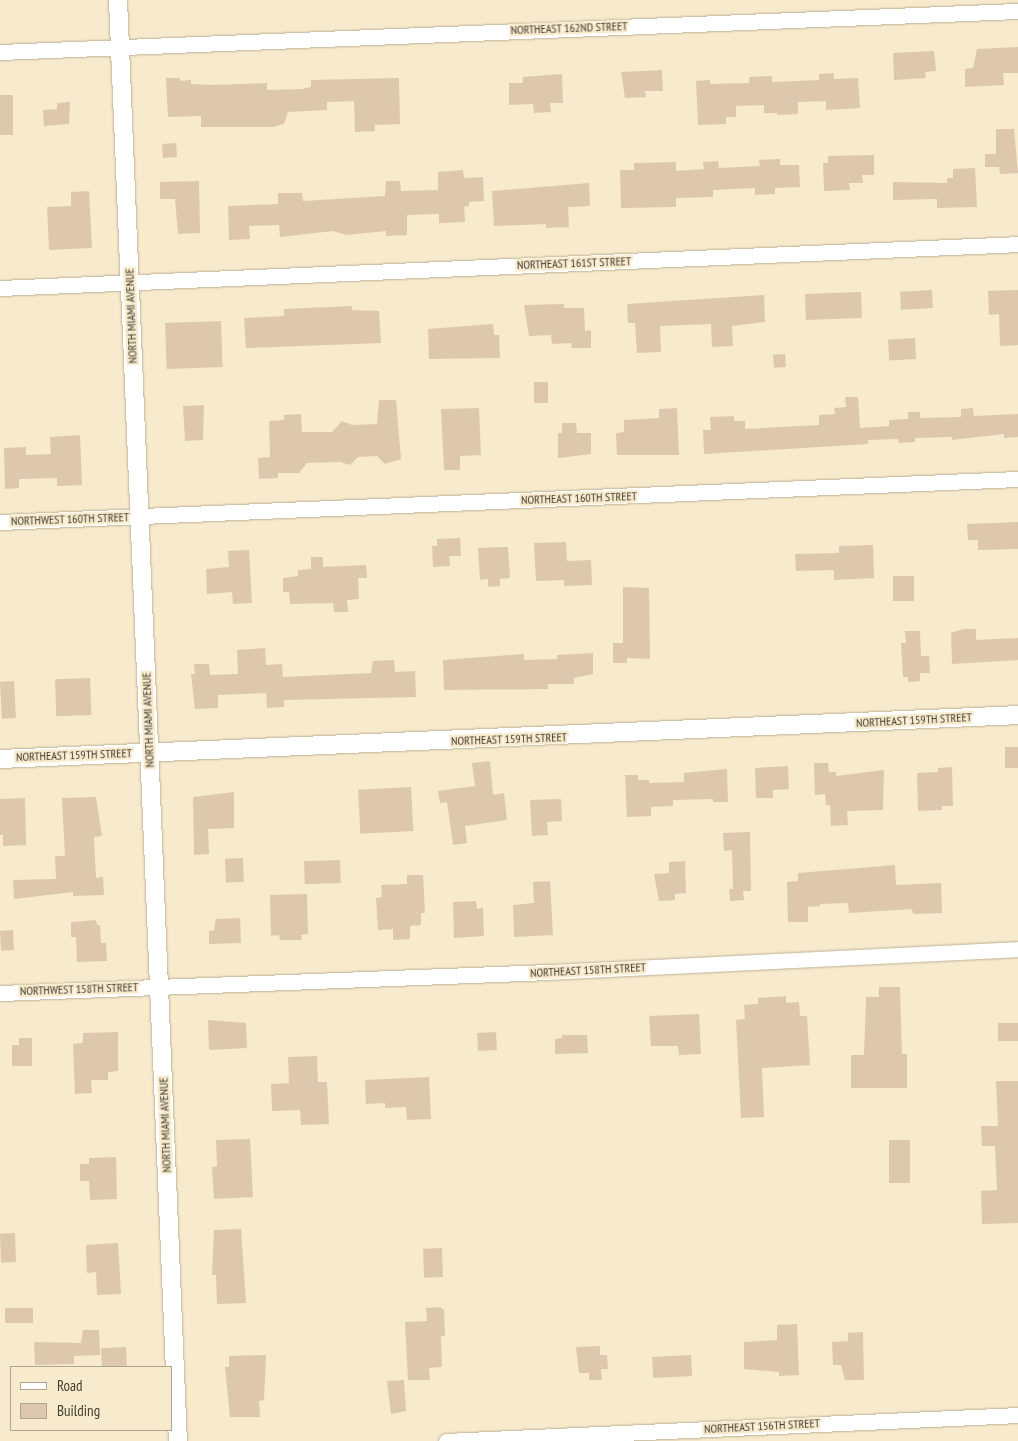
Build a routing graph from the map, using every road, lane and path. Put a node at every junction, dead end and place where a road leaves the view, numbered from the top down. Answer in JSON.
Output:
{"nodes":[{"id":1,"x":118,"y":0,"type":"edge"},
{"id":2,"x":1018,"y":11,"type":"edge"},
{"id":3,"x":120,"y":46,"type":"junction"},
{"id":4,"x":0,"y":52,"type":"edge"},
{"id":5,"x":1018,"y":244,"type":"edge"},
{"id":6,"x":129,"y":281,"type":"junction"},
{"id":7,"x":0,"y":288,"type":"edge"},
{"id":8,"x":1018,"y":479,"type":"edge"},
{"id":9,"x":140,"y":516,"type":"junction"},
{"id":10,"x":0,"y":522,"type":"edge"},
{"id":11,"x":1018,"y":715,"type":"edge"},
{"id":12,"x":150,"y":752,"type":"junction"},
{"id":13,"x":0,"y":759,"type":"edge"},
{"id":14,"x":1018,"y":949,"type":"edge"},
{"id":15,"x":159,"y":986,"type":"junction"},
{"id":16,"x":0,"y":993,"type":"edge"},
{"id":17,"x":1018,"y":1415,"type":"edge"},
{"id":18,"x":178,"y":1441,"type":"edge"},
{"id":19,"x":446,"y":1441,"type":"edge"}],
"edges":[{"from":1,"to":3,"type":"street","name":"NORTH MIAMI AVENUE"},
{"from":2,"to":3,"type":"street","name":"NORTHEAST 162ND STREET"},
{"from":3,"to":4,"type":"street","name":"NORTHEAST 162ND STREET"},
{"from":3,"to":6,"type":"street","name":"NORTH MIAMI AVENUE"},
{"from":5,"to":6,"type":"street","name":"NORTHEAST 161ST STREET"},
{"from":6,"to":7,"type":"street","name":"NORTHEAST 161ST STREET"},
{"from":6,"to":9,"type":"street","name":"NORTH MIAMI AVENUE"},
{"from":8,"to":9,"type":"street","name":"NORTHEAST 160TH STREET"},
{"from":9,"to":10,"type":"street","name":"NORTHWEST 160TH STREET"},
{"from":9,"to":12,"type":"street","name":"NORTH MIAMI AVENUE"},
{"from":11,"to":12,"type":"street","name":"NORTHEAST 159TH STREET"},
{"from":12,"to":13,"type":"street","name":"NORTHEAST 159TH STREET"},
{"from":12,"to":15,"type":"street","name":"NORTH MIAMI AVENUE"},
{"from":14,"to":15,"type":"street","name":"NORTHEAST 158TH STREET"},
{"from":15,"to":16,"type":"street","name":"NORTHWEST 158TH STREET"},
{"from":15,"to":18,"type":"street","name":"NORTH MIAMI AVENUE"},
{"from":17,"to":19,"type":"street","name":"NORTHEAST 156TH STREET"}]}
